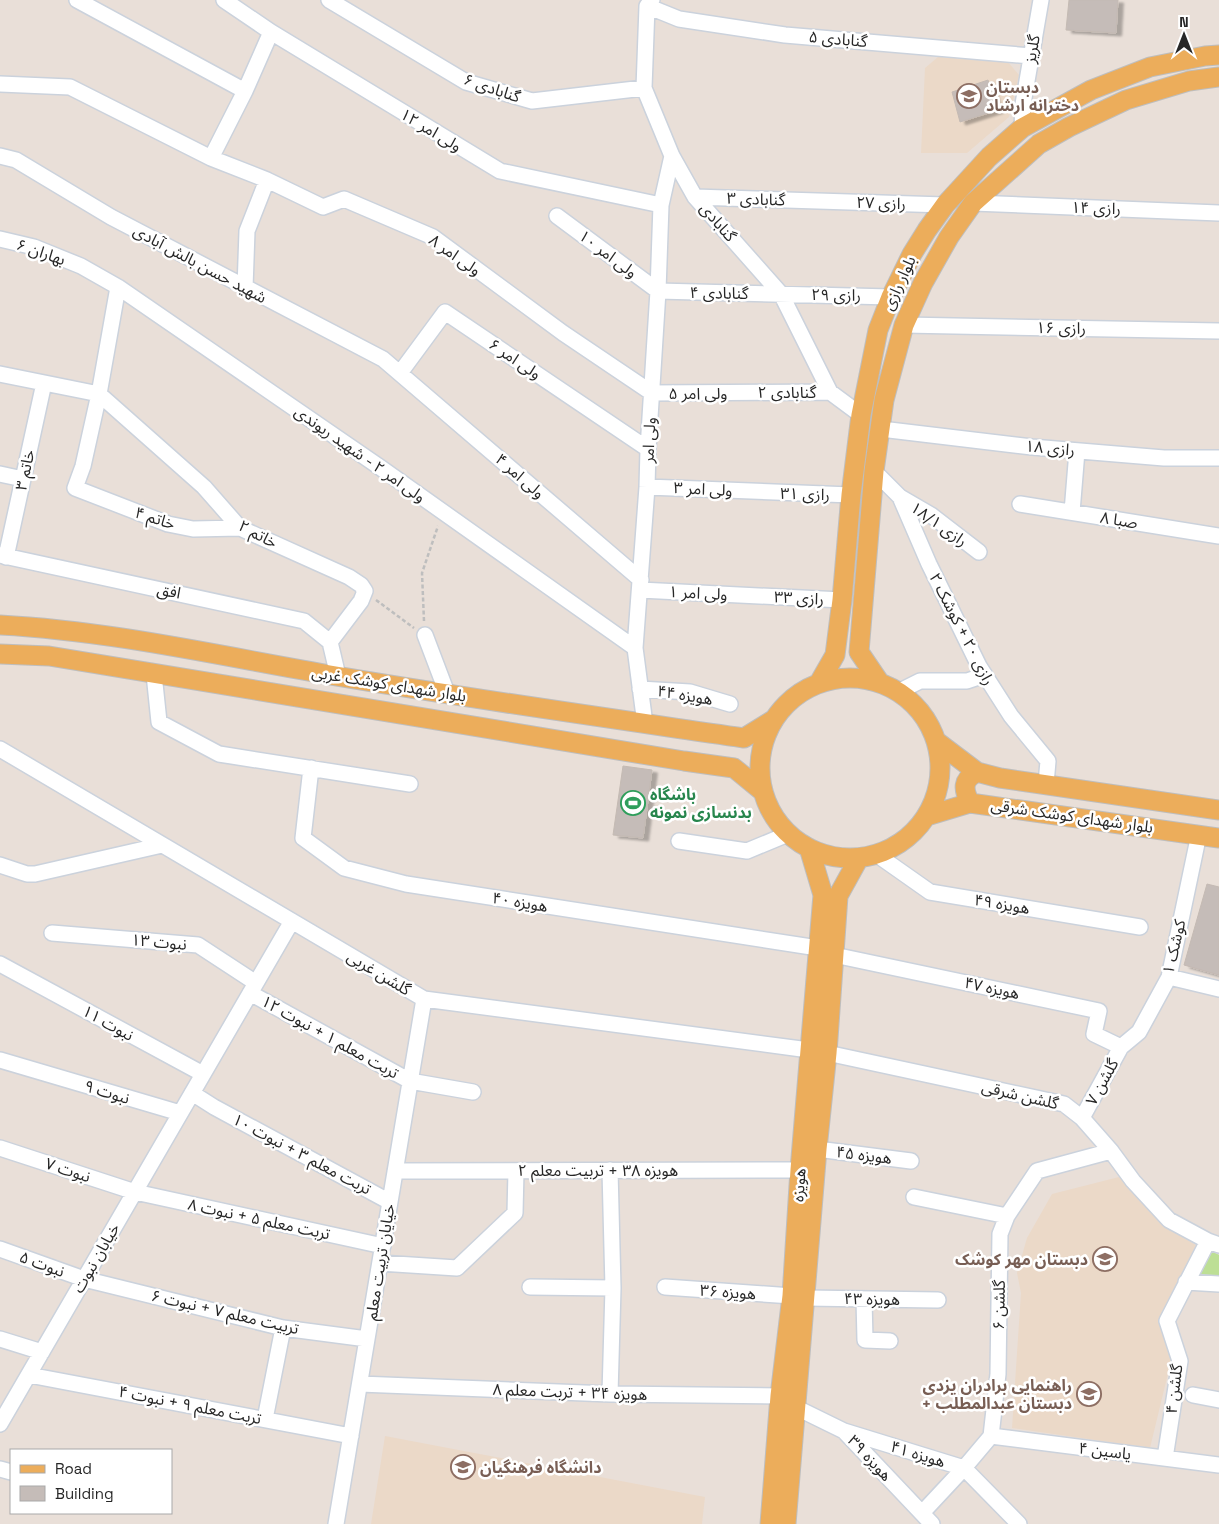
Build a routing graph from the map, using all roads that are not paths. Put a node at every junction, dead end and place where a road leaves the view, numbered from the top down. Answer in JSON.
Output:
{"nodes":[{"id":1,"x":77,"y":0,"type":"edge"},
{"id":2,"x":224,"y":0,"type":"edge"},
{"id":3,"x":329,"y":0,"type":"edge"},
{"id":4,"x":1041,"y":0,"type":"edge"},
{"id":5,"x":649,"y":3,"type":"edge"},
{"id":6,"x":271,"y":32,"type":"junction"},
{"id":7,"x":1219,"y":55,"type":"edge"},
{"id":8,"x":1031,"y":56,"type":"junction"},
{"id":9,"x":1219,"y":78,"type":"edge"},
{"id":10,"x":0,"y":84,"type":"edge"},
{"id":11,"x":644,"y":88,"type":"junction"},
{"id":12,"x":245,"y":90,"type":"junction"},
{"id":13,"x":1022,"y":128,"type":"junction"},
{"id":14,"x":0,"y":156,"type":"edge"},
{"id":15,"x":672,"y":156,"type":"junction"},
{"id":16,"x":211,"y":158,"type":"junction"},
{"id":17,"x":267,"y":180,"type":"junction"},
{"id":18,"x":695,"y":197,"type":"junction"},
{"id":19,"x":817,"y":201,"type":"joint"},
{"id":20,"x":973,"y":203,"type":"junction"},
{"id":21,"x":660,"y":205,"type":"junction"},
{"id":22,"x":946,"y":205,"type":"junction"},
{"id":23,"x":1219,"y":213,"type":"edge"},
{"id":24,"x":557,"y":216,"type":"dead end"},
{"id":25,"x":0,"y":239,"type":"edge"},
{"id":26,"x":81,"y":266,"type":"joint"},
{"id":27,"x":118,"y":287,"type":"junction"},
{"id":28,"x":245,"y":288,"type":"junction"},
{"id":29,"x":658,"y":291,"type":"junction"},
{"id":30,"x":781,"y":294,"type":"junction"},
{"id":31,"x":891,"y":297,"type":"junction"},
{"id":32,"x":904,"y":324,"type":"junction"},
{"id":33,"x":1219,"y":331,"type":"edge"},
{"id":34,"x":400,"y":373,"type":"junction"},
{"id":35,"x":0,"y":374,"type":"edge"},
{"id":36,"x":44,"y":383,"type":"junction"},
{"id":37,"x":744,"y":392,"type":"joint"},
{"id":38,"x":830,"y":392,"type":"junction"},
{"id":39,"x":652,"y":393,"type":"junction"},
{"id":40,"x":99,"y":394,"type":"junction"},
{"id":41,"x":862,"y":415,"type":"junction"},
{"id":42,"x":881,"y":429,"type":"junction"},
{"id":43,"x":648,"y":449,"type":"junction"},
{"id":44,"x":1077,"y":451,"type":"junction"},
{"id":45,"x":1219,"y":458,"type":"edge"},
{"id":46,"x":874,"y":471,"type":"junction"},
{"id":47,"x":0,"y":474,"type":"edge"},
{"id":48,"x":23,"y":479,"type":"junction"},
{"id":49,"x":647,"y":487,"type":"junction"},
{"id":50,"x":759,"y":492,"type":"joint"},
{"id":51,"x":851,"y":495,"type":"junction"},
{"id":52,"x":900,"y":497,"type":"junction"},
{"id":53,"x":1020,"y":504,"type":"dead end"},
{"id":54,"x":1072,"y":512,"type":"junction"},
{"id":55,"x":240,"y":528,"type":"junction"},
{"id":56,"x":1219,"y":536,"type":"edge"},
{"id":57,"x":978,"y":552,"type":"dead end"},
{"id":58,"x":3,"y":556,"type":"edge"},
{"id":59,"x":640,"y":585,"type":"junction"},
{"id":60,"x":755,"y":596,"type":"joint"},
{"id":61,"x":842,"y":600,"type":"junction"},
{"id":62,"x":0,"y":625,"type":"edge"},
{"id":63,"x":425,"y":635,"type":"road end"},
{"id":64,"x":122,"y":637,"type":"junction"},
{"id":65,"x":330,"y":642,"type":"junction"},
{"id":66,"x":635,"y":648,"type":"junction"},
{"id":67,"x":0,"y":654,"type":"edge"},
{"id":68,"x":120,"y":668,"type":"junction"},
{"id":69,"x":154,"y":674,"type":"junction"},
{"id":70,"x":985,"y":675,"type":"junction"},
{"id":71,"x":338,"y":676,"type":"junction"},
{"id":72,"x":878,"y":680,"type":"junction"},
{"id":73,"x":820,"y":683,"type":"junction"},
{"id":74,"x":640,"y":689,"type":"junction"},
{"id":75,"x":898,"y":692,"type":"junction"},
{"id":76,"x":447,"y":693,"type":"junction"},
{"id":77,"x":730,"y":704,"type":"dead end"},
{"id":78,"x":773,"y":720,"type":"junction"},
{"id":79,"x":645,"y":724,"type":"junction"},
{"id":80,"x":936,"y":741,"type":"junction"},
{"id":81,"x":0,"y":749,"type":"edge"},
{"id":82,"x":311,"y":768,"type":"junction"},
{"id":83,"x":977,"y":772,"type":"junction"},
{"id":84,"x":410,"y":784,"type":"dead end"},
{"id":85,"x":1046,"y":784,"type":"junction"},
{"id":86,"x":762,"y":791,"type":"junction"},
{"id":87,"x":970,"y":803,"type":"junction"},
{"id":88,"x":1219,"y":810,"type":"edge"},
{"id":89,"x":927,"y":816,"type":"junction"},
{"id":90,"x":788,"y":834,"type":"junction"},
{"id":91,"x":1199,"y":834,"type":"junction"},
{"id":92,"x":1219,"y":838,"type":"edge"},
{"id":93,"x":679,"y":841,"type":"dead end"},
{"id":94,"x":162,"y":845,"type":"junction"},
{"id":95,"x":809,"y":848,"type":"junction"},
{"id":96,"x":868,"y":856,"type":"junction"},
{"id":97,"x":0,"y":865,"type":"edge"},
{"id":98,"x":292,"y":921,"type":"junction"},
{"id":99,"x":1140,"y":927,"type":"dead end"},
{"id":100,"x":52,"y":933,"type":"dead end"},
{"id":101,"x":826,"y":951,"type":"junction"},
{"id":102,"x":7,"y":968,"type":"edge"},
{"id":103,"x":1169,"y":977,"type":"junction"},
{"id":104,"x":252,"y":988,"type":"junction"},
{"id":105,"x":1219,"y":988,"type":"edge"},
{"id":106,"x":424,"y":999,"type":"junction"},
{"id":107,"x":1121,"y":1047,"type":"junction"},
{"id":108,"x":818,"y":1051,"type":"junction"},
{"id":109,"x":0,"y":1060,"type":"edge"},
{"id":110,"x":203,"y":1074,"type":"junction"},
{"id":111,"x":410,"y":1081,"type":"junction"},
{"id":112,"x":474,"y":1092,"type":"dead end"},
{"id":113,"x":192,"y":1093,"type":"junction"},
{"id":114,"x":180,"y":1113,"type":"junction"},
{"id":115,"x":1082,"y":1118,"type":"junction"},
{"id":116,"x":1,"y":1148,"type":"edge"},
{"id":117,"x":817,"y":1149,"type":"junction"},
{"id":118,"x":1111,"y":1151,"type":"junction"},
{"id":119,"x":911,"y":1161,"type":"dead end"},
{"id":120,"x":610,"y":1170,"type":"junction"},
{"id":121,"x":800,"y":1170,"type":"junction"},
{"id":122,"x":395,"y":1171,"type":"junction"},
{"id":123,"x":516,"y":1171,"type":"junction"},
{"id":124,"x":135,"y":1192,"type":"junction"},
{"id":125,"x":914,"y":1197,"type":"dead end"},
{"id":126,"x":390,"y":1202,"type":"junction"},
{"id":127,"x":1007,"y":1216,"type":"junction"},
{"id":128,"x":1213,"y":1243,"type":"edge"},
{"id":129,"x":383,"y":1246,"type":"junction"},
{"id":130,"x":0,"y":1249,"type":"edge"},
{"id":131,"x":380,"y":1263,"type":"junction"},
{"id":132,"x":84,"y":1279,"type":"junction"},
{"id":133,"x":1186,"y":1282,"type":"junction"},
{"id":134,"x":1219,"y":1284,"type":"edge"},
{"id":135,"x":530,"y":1286,"type":"dead end"},
{"id":136,"x":664,"y":1287,"type":"dead end"},
{"id":137,"x":613,"y":1288,"type":"junction"},
{"id":138,"x":799,"y":1297,"type":"junction"},
{"id":139,"x":864,"y":1299,"type":"junction"},
{"id":140,"x":938,"y":1300,"type":"dead end"},
{"id":141,"x":283,"y":1328,"type":"junction"},
{"id":142,"x":0,"y":1339,"type":"edge"},
{"id":143,"x":367,"y":1339,"type":"junction"},
{"id":144,"x":890,"y":1341,"type":"dead end"},
{"id":145,"x":42,"y":1352,"type":"junction"},
{"id":146,"x":29,"y":1375,"type":"junction"},
{"id":147,"x":360,"y":1384,"type":"junction"},
{"id":148,"x":610,"y":1394,"type":"junction"},
{"id":149,"x":1193,"y":1394,"type":"dead end"},
{"id":150,"x":780,"y":1396,"type":"junction"},
{"id":151,"x":1219,"y":1400,"type":"edge"},
{"id":152,"x":797,"y":1408,"type":"junction"},
{"id":153,"x":265,"y":1419,"type":"junction"},
{"id":154,"x":0,"y":1424,"type":"edge"},
{"id":155,"x":844,"y":1431,"type":"junction"},
{"id":156,"x":351,"y":1436,"type":"junction"},
{"id":157,"x":991,"y":1436,"type":"junction"},
{"id":158,"x":1165,"y":1458,"type":"junction"},
{"id":159,"x":1219,"y":1465,"type":"edge"},
{"id":160,"x":964,"y":1468,"type":"junction"},
{"id":161,"x":927,"y":1519,"type":"edge"},
{"id":162,"x":336,"y":1524,"type":"edge"},
{"id":163,"x":770,"y":1524,"type":"edge"},
{"id":164,"x":786,"y":1524,"type":"edge"},
{"id":165,"x":1019,"y":1524,"type":"edge"}],
"edges":[{"from":1,"to":12,"type":"street"},
{"from":2,"to":6,"type":"street","name":"ولی امر ۱۲"},
{"from":3,"to":11,"type":"street","name":"گنابادی ۶"},
{"from":4,"to":8,"type":"street","name":"گلریز"},
{"from":5,"to":8,"type":"street","name":"گنابادی ۵"},
{"from":5,"to":11,"type":"street","name":"گنابادی"},
{"from":6,"to":12,"type":"street"},
{"from":6,"to":21,"type":"street","name":"ولی امر ۱۲"},
{"from":7,"to":13,"type":"main road","name":"بلوار رازی"},
{"from":8,"to":13,"type":"street","name":"گلریز"},
{"from":9,"to":20,"type":"main road","name":"بلوار رازی"},
{"from":10,"to":16,"type":"street","name":"ولی امر ۸"},
{"from":11,"to":15,"type":"street","name":"گنابادی"},
{"from":12,"to":16,"type":"street"},
{"from":13,"to":22,"type":"main road","name":"بلوار رازی"},
{"from":14,"to":28,"type":"street","name":"شهید حسن بالش آبادی"},
{"from":15,"to":18,"type":"street","name":"گنابادی"},
{"from":15,"to":21,"type":"street","name":"ولی امر"},
{"from":16,"to":17,"type":"street","name":"ولی امر ۸"},
{"from":17,"to":28,"type":"street"},
{"from":17,"to":39,"type":"street","name":"ولی امر ۸"},
{"from":18,"to":19,"type":"street","name":"گنابادی ۳"},
{"from":18,"to":30,"type":"street","name":"گنابادی"},
{"from":19,"to":22,"type":"street","name":"رازی ۲۷"},
{"from":20,"to":23,"type":"street","name":"رازی ۱۴"},
{"from":20,"to":32,"type":"main road","name":"بلوار رازی"},
{"from":21,"to":29,"type":"street","name":"ولی امر"},
{"from":22,"to":31,"type":"main road","name":"بلوار رازی"},
{"from":24,"to":29,"type":"street","name":"ولی امر ۱۰"},
{"from":25,"to":26,"type":"street","name":"بهاران ۶"},
{"from":26,"to":27,"type":"street","name":"ولی امر ۲ - شهید ریوندی"},
{"from":27,"to":40,"type":"street"},
{"from":27,"to":66,"type":"street","name":"ولی امر ۲ - شهید ریوندی"},
{"from":28,"to":34,"type":"street","name":"شهید حسن بالش آبادی"},
{"from":29,"to":30,"type":"street","name":"گنابادی ۴"},
{"from":29,"to":39,"type":"street","name":"ولی امر"},
{"from":30,"to":31,"type":"street","name":"رازی ۲۹"},
{"from":30,"to":38,"type":"street","name":"گنابادی"},
{"from":31,"to":41,"type":"main road","name":"بلوار رازی"},
{"from":32,"to":33,"type":"street","name":"رازی ۱۶"},
{"from":32,"to":42,"type":"main road","name":"بلوار رازی"},
{"from":34,"to":43,"type":"street","name":"ولی امر ۶"},
{"from":34,"to":59,"type":"street","name":"ولی امر ۴"},
{"from":35,"to":36,"type":"street"},
{"from":36,"to":40,"type":"street"},
{"from":36,"to":48,"type":"street","name":"خاتم ۳"},
{"from":37,"to":38,"type":"street","name":"گنابادی ۲"},
{"from":37,"to":39,"type":"street","name":"ولی امر ۵"},
{"from":38,"to":41,"type":"street","name":"گنابادی"},
{"from":39,"to":43,"type":"street","name":"ولی امر"},
{"from":40,"to":55,"type":"street","name":"خاتم ۲"},
{"from":40,"to":55,"type":"street","name":"خاتم ۴"},
{"from":41,"to":51,"type":"main road","name":"بلوار رازی"},
{"from":42,"to":44,"type":"street","name":"رازی ۱۸"},
{"from":42,"to":46,"type":"main road","name":"بلوار رازی"},
{"from":43,"to":49,"type":"street","name":"ولی امر"},
{"from":44,"to":45,"type":"street","name":"رازی ۱۸"},
{"from":44,"to":54,"type":"street"},
{"from":46,"to":52,"type":"street","name":"رازی ۲۰ + کوشک ۲"},
{"from":46,"to":72,"type":"main road","name":"بلوار رازی"},
{"from":47,"to":48,"type":"street"},
{"from":48,"to":58,"type":"street","name":"خاتم ۳"},
{"from":49,"to":50,"type":"street","name":"ولی امر ۳"},
{"from":49,"to":59,"type":"street","name":"ولی امر"},
{"from":50,"to":51,"type":"street","name":"رازی ۳۱"},
{"from":51,"to":61,"type":"main road","name":"بلوار رازی"},
{"from":52,"to":57,"type":"street","name":"رازی ۱۸/۱"},
{"from":52,"to":70,"type":"street","name":"رازی ۲۰ + کوشک ۲"},
{"from":53,"to":54,"type":"street","name":"صبا ۸"},
{"from":54,"to":56,"type":"street","name":"صبا ۸"},
{"from":55,"to":65,"type":"street","name":"خاتم ۲"},
{"from":58,"to":65,"type":"street","name":"افق"},
{"from":59,"to":60,"type":"street","name":"ولی امر ۱"},
{"from":59,"to":66,"type":"street","name":"ولی امر"},
{"from":60,"to":61,"type":"street","name":"رازی ۳۳"},
{"from":61,"to":73,"type":"main road","name":"بلوار رازی"},
{"from":62,"to":64,"type":"main road","name":"بلوار شهدای کوشک غربی"},
{"from":63,"to":76,"type":"street"},
{"from":64,"to":68,"type":"main road"},
{"from":64,"to":71,"type":"main road","name":"بلوار شهدای کوشک غربی"},
{"from":65,"to":71,"type":"street"},
{"from":66,"to":74,"type":"street","name":"ولی امر"},
{"from":67,"to":68,"type":"main road","name":"بلوار شهدای کوشک غربی"},
{"from":68,"to":69,"type":"main road","name":"بلوار شهدای کوشک غربی"},
{"from":69,"to":82,"type":"street"},
{"from":69,"to":86,"type":"main road","name":"بلوار شهدای کوشک غربی"},
{"from":70,"to":75,"type":"street"},
{"from":70,"to":85,"type":"street","name":"رازی ۲۰ + کوشک ۲"},
{"from":71,"to":76,"type":"main road","name":"بلوار شهدای کوشک غربی"},
{"from":72,"to":73,"type":"main road"},
{"from":72,"to":75,"type":"main road"},
{"from":73,"to":78,"type":"main road"},
{"from":74,"to":77,"type":"street","name":"هویزه ۴۴"},
{"from":74,"to":79,"type":"street","name":"ولی امر"},
{"from":75,"to":80,"type":"main road"},
{"from":76,"to":79,"type":"main road","name":"بلوار شهدای کوشک غربی"},
{"from":78,"to":79,"type":"main road","name":"بلوار شهدای کوشک غربی"},
{"from":78,"to":86,"type":"main road"},
{"from":80,"to":83,"type":"main road","name":"بلوار شهدای کوشک شرقی"},
{"from":80,"to":89,"type":"main road"},
{"from":81,"to":94,"type":"street","name":"گلشن غربی"},
{"from":82,"to":84,"type":"street"},
{"from":82,"to":101,"type":"street","name":"هویزه ۴۰"},
{"from":83,"to":85,"type":"main road","name":"بلوار شهدای کوشک شرقی"},
{"from":83,"to":87,"type":"main road"},
{"from":85,"to":88,"type":"main road","name":"بلوار شهدای کوشک شرقی"},
{"from":86,"to":90,"type":"main road"},
{"from":87,"to":89,"type":"main road","name":"بلوار شهدای کوشک شرقی"},
{"from":87,"to":91,"type":"main road","name":"بلوار شهدای کوشک شرقی"},
{"from":89,"to":96,"type":"main road"},
{"from":90,"to":93,"type":"street"},
{"from":90,"to":95,"type":"main road"},
{"from":91,"to":92,"type":"main road","name":"بلوار شهدای کوشک شرقی"},
{"from":91,"to":103,"type":"street","name":"کوشک ۱"},
{"from":94,"to":97,"type":"street"},
{"from":94,"to":98,"type":"street","name":"گلشن غربی"},
{"from":95,"to":96,"type":"main road"},
{"from":95,"to":101,"type":"main road","name":"هویزه"},
{"from":96,"to":99,"type":"street","name":"هویزه ۴۹"},
{"from":96,"to":101,"type":"main road","name":"هویزه"},
{"from":98,"to":104,"type":"street","name":"خیابان نبوت"},
{"from":98,"to":106,"type":"street","name":"گلشن غربی"},
{"from":100,"to":104,"type":"street","name":"نبوت ۱۳"},
{"from":101,"to":107,"type":"street","name":"هویزه ۴۷"},
{"from":101,"to":108,"type":"main road","name":"هویزه"},
{"from":102,"to":110,"type":"street","name":"نبوت ۱۱"},
{"from":103,"to":105,"type":"street"},
{"from":103,"to":107,"type":"street","name":"کوشک ۱"},
{"from":104,"to":110,"type":"street","name":"خیابان نبوت"},
{"from":104,"to":111,"type":"street","name":"تربت معلم ۱ + نبوت ۱۲"},
{"from":106,"to":108,"type":"street","name":"گلشن غربی"},
{"from":106,"to":111,"type":"street","name":"خیایان تربیت معلم"},
{"from":107,"to":115,"type":"street","name":"گلشن ۷"},
{"from":108,"to":115,"type":"street","name":"گلشن شرقی"},
{"from":108,"to":117,"type":"main road","name":"هویزه"},
{"from":108,"to":121,"type":"main road","name":"هویزه"},
{"from":109,"to":114,"type":"street","name":"نبوت ۹"},
{"from":110,"to":113,"type":"street","name":"خیابان نبوت"},
{"from":111,"to":112,"type":"street","name":"تربت معلم ۱ + نبوت ۱۲"},
{"from":111,"to":122,"type":"street","name":"خیایان تربیت معلم"},
{"from":113,"to":114,"type":"street","name":"خیابان نبوت"},
{"from":113,"to":126,"type":"street","name":"تربت معلم ۳ + نبوت ۱۰"},
{"from":114,"to":124,"type":"street","name":"خیابان نبوت"},
{"from":115,"to":118,"type":"street","name":"گلشن شرقی"},
{"from":116,"to":124,"type":"street","name":"نبوت ۷"},
{"from":117,"to":119,"type":"street","name":"هویزه ۴۵"},
{"from":117,"to":138,"type":"main road","name":"هویزه"},
{"from":118,"to":127,"type":"street","name":"گلشن ۶"},
{"from":118,"to":128,"type":"street","name":"گلشن شرقی"},
{"from":120,"to":121,"type":"street","name":"هویزه ۳۸ + تربیت معلم ۲"},
{"from":120,"to":123,"type":"street","name":"هویزه ۳۸ + تربیت معلم ۲"},
{"from":120,"to":137,"type":"street"},
{"from":121,"to":138,"type":"main road","name":"هویزه"},
{"from":122,"to":123,"type":"street","name":"هویزه ۳۸ + تربیت معلم ۲"},
{"from":122,"to":126,"type":"street","name":"خیایان تربیت معلم"},
{"from":123,"to":131,"type":"street"},
{"from":124,"to":129,"type":"street","name":"تربت معلم ۵ + نبوت ۸"},
{"from":124,"to":132,"type":"street","name":"خیابان نبوت"},
{"from":125,"to":127,"type":"street"},
{"from":126,"to":129,"type":"street","name":"خیایان تربیت معلم"},
{"from":127,"to":157,"type":"street","name":"گلشن ۶"},
{"from":128,"to":133,"type":"street","name":"گلشن ۴"},
{"from":129,"to":131,"type":"street","name":"خیایان تربیت معلم"},
{"from":130,"to":132,"type":"street","name":"نبوت ۵"},
{"from":131,"to":143,"type":"street","name":"خیایان تربیت معلم"},
{"from":132,"to":141,"type":"street","name":"تربیت معلم ۷ + نبوت ۶"},
{"from":132,"to":145,"type":"street","name":"خیابان نبوت"},
{"from":133,"to":134,"type":"street"},
{"from":133,"to":158,"type":"street","name":"گلشن ۴"},
{"from":135,"to":137,"type":"street"},
{"from":136,"to":138,"type":"street","name":"هویزه ۳۶"},
{"from":137,"to":148,"type":"street"},
{"from":138,"to":139,"type":"street","name":"هویزه ۴۳"},
{"from":138,"to":150,"type":"main road","name":"هویزه"},
{"from":138,"to":152,"type":"main road","name":"هویزه"},
{"from":139,"to":140,"type":"street","name":"هویزه ۴۳"},
{"from":139,"to":144,"type":"street"},
{"from":141,"to":143,"type":"street","name":"تربیت معلم ۷ + نبوت ۶"},
{"from":141,"to":153,"type":"street"},
{"from":142,"to":145,"type":"street"},
{"from":143,"to":147,"type":"street","name":"خیایان تربیت معلم"},
{"from":145,"to":146,"type":"street","name":"خیابان نبوت"},
{"from":146,"to":153,"type":"street","name":"تربت معلم ۹ + نبوت ۴"},
{"from":146,"to":154,"type":"street","name":"خیابان نبوت"},
{"from":147,"to":148,"type":"street","name":"هویزه ۳۴ + تربت معلم ۸"},
{"from":147,"to":156,"type":"street","name":"خیایان تربیت معلم"},
{"from":148,"to":150,"type":"street","name":"هویزه ۳۴ + تربت معلم ۸"},
{"from":149,"to":151,"type":"street"},
{"from":150,"to":163,"type":"main road","name":"هویزه"},
{"from":152,"to":155,"type":"street","name":"هویزه ۳۹"},
{"from":152,"to":164,"type":"main road","name":"هویزه"},
{"from":153,"to":156,"type":"street","name":"تربت معلم ۹ + نبوت ۴"},
{"from":155,"to":160,"type":"street","name":"هویزه ۴۱"},
{"from":155,"to":161,"type":"street","name":"هویزه ۳۹"},
{"from":156,"to":162,"type":"street","name":"خیایان تربیت معلم"},
{"from":157,"to":158,"type":"street","name":"یاسین ۴"},
{"from":157,"to":160,"type":"street"},
{"from":158,"to":159,"type":"street","name":"یاسین ۴"},
{"from":160,"to":161,"type":"street"},
{"from":160,"to":165,"type":"street"}]}
